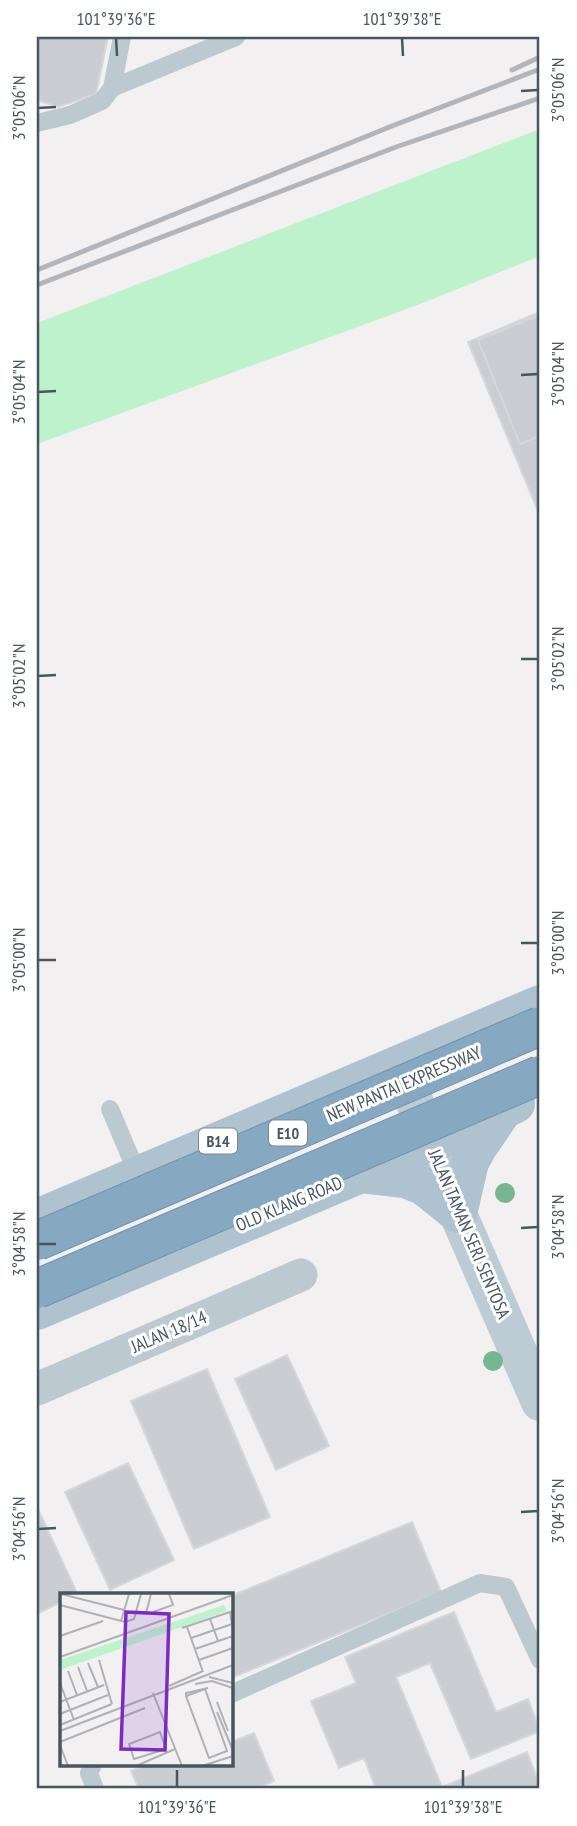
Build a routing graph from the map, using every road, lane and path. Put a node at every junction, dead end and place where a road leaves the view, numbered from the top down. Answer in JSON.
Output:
{"nodes":[{"id":1,"x":122,"y":37,"type":"edge"},
{"id":2,"x":236,"y":37,"type":"edge"},
{"id":3,"x":112,"y":88,"type":"junction"},
{"id":4,"x":37,"y":123,"type":"edge"},
{"id":5,"x":540,"y":1004,"type":"edge"},
{"id":6,"x":540,"y":1026,"type":"edge"},
{"id":7,"x":400,"y":1064,"type":"junction"},
{"id":8,"x":540,"y":1075,"type":"edge"},
{"id":9,"x":540,"y":1093,"type":"edge"},
{"id":10,"x":110,"y":1109,"type":"dead end"},
{"id":11,"x":505,"y":1109,"type":"junction"},
{"id":12,"x":432,"y":1144,"type":"junction"},
{"id":13,"x":361,"y":1174,"type":"junction"},
{"id":14,"x":138,"y":1175,"type":"junction"},
{"id":15,"x":458,"y":1214,"type":"junction"},
{"id":16,"x":37,"y":1218,"type":"edge"},
{"id":17,"x":37,"y":1241,"type":"edge"},
{"id":18,"x":302,"y":1275,"type":"dead end"},
{"id":19,"x":37,"y":1289,"type":"edge"},
{"id":20,"x":37,"y":1311,"type":"edge"},
{"id":21,"x":37,"y":1389,"type":"edge"},
{"id":22,"x":540,"y":1402,"type":"edge"},
{"id":23,"x":540,"y":1660,"type":"edge"},
{"id":24,"x":233,"y":1693,"type":"edge"},
{"id":25,"x":92,"y":1766,"type":"edge"},
{"id":26,"x":95,"y":1789,"type":"edge"}],
"edges":[{"from":1,"to":3,"type":"lane"},
{"from":2,"to":3,"type":"lane"},
{"from":3,"to":4,"type":"lane"},
{"from":5,"to":7,"type":"main road","number":"B14"},
{"from":6,"to":17,"type":"highway","name":"NEW PANTAI EXPRESSWAY","number":"E10","bridge":true},
{"from":7,"to":12,"type":"main road","name":"JALAN TAMAN SERI SENTOSA"},
{"from":7,"to":14,"type":"main road","number":"B14"},
{"from":8,"to":19,"type":"highway","bridge":true},
{"from":9,"to":11,"type":"main road","name":"OLD KLANG ROAD"},
{"from":10,"to":14,"type":"lane"},
{"from":11,"to":12,"type":"main road","name":"OLD KLANG ROAD"},
{"from":11,"to":15,"type":"main road"},
{"from":12,"to":13,"type":"main road","name":"OLD KLANG ROAD"},
{"from":12,"to":15,"type":"main road","name":"JALAN TAMAN SERI SENTOSA"},
{"from":13,"to":15,"type":"main road"},
{"from":13,"to":20,"type":"main road","name":"OLD KLANG ROAD"},
{"from":14,"to":16,"type":"main road","number":"B14"},
{"from":15,"to":22,"type":"main road","name":"JALAN TAMAN SERI SENTOSA"},
{"from":18,"to":21,"type":"street","name":"JALAN 18/14"},
{"from":23,"to":24,"type":"lane"},
{"from":25,"to":26,"type":"lane"}]}
